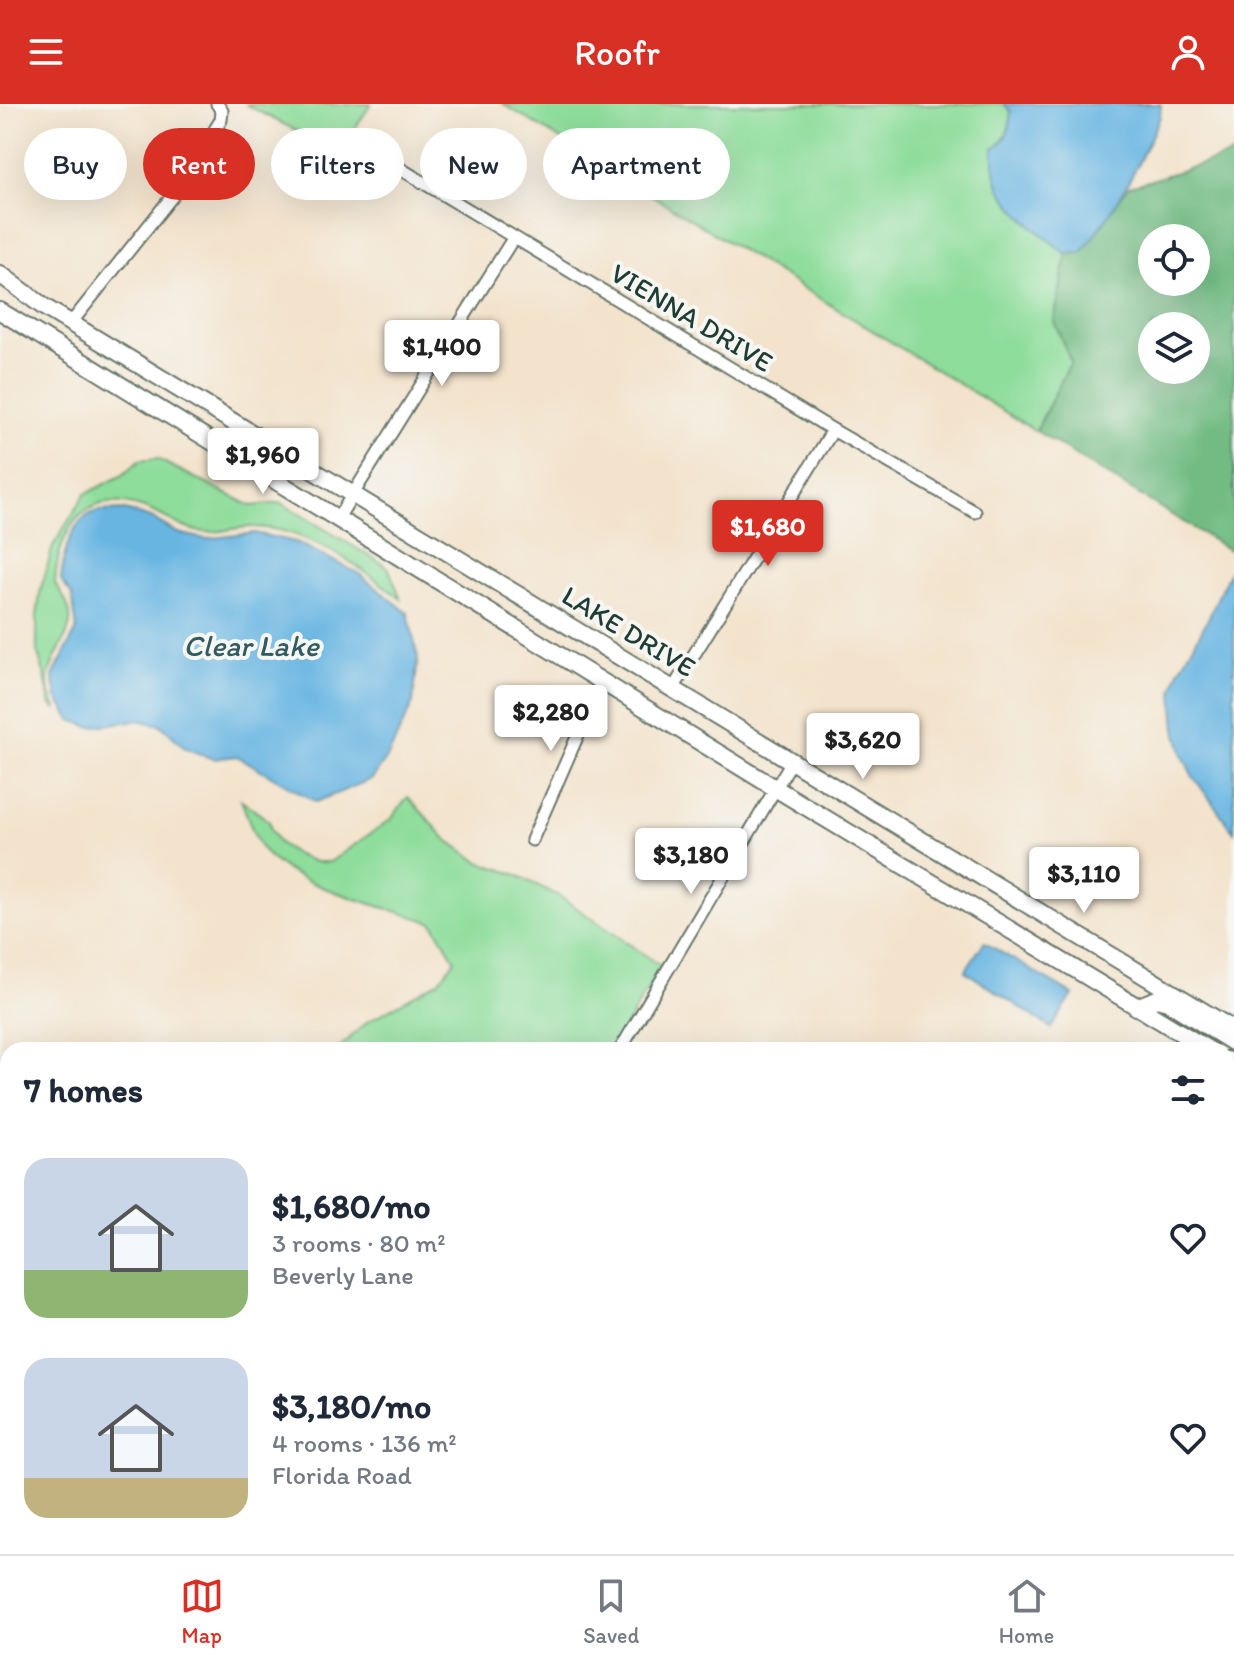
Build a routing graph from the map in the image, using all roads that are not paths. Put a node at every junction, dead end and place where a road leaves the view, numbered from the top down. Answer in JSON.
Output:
{"nodes":[{"id":1,"x":217,"y":104,"type":"edge"},
{"id":2,"x":404,"y":171,"type":"edge"},
{"id":3,"x":514,"y":237,"type":"junction"},
{"id":4,"x":0,"y":274,"type":"edge"},
{"id":5,"x":0,"y":311,"type":"edge"},
{"id":6,"x":71,"y":323,"type":"junction"},
{"id":7,"x":833,"y":430,"type":"junction"},
{"id":8,"x":355,"y":495,"type":"junction"},
{"id":9,"x":975,"y":512,"type":"dead end"},
{"id":10,"x":338,"y":518,"type":"junction"},
{"id":11,"x":602,"y":680,"type":"junction"},
{"id":12,"x":674,"y":687,"type":"junction"},
{"id":13,"x":792,"y":761,"type":"junction"},
{"id":14,"x":775,"y":788,"type":"junction"},
{"id":15,"x":532,"y":840,"type":"dead end"},
{"id":16,"x":1071,"y":930,"type":"junction"},
{"id":17,"x":1056,"y":956,"type":"junction"},
{"id":18,"x":1136,"y":1007,"type":"junction"},
{"id":19,"x":1234,"y":1030,"type":"edge"},
{"id":20,"x":625,"y":1042,"type":"edge"},
{"id":21,"x":1195,"y":1042,"type":"edge"},
{"id":22,"x":1232,"y":1042,"type":"edge"}],
"edges":[{"from":1,"to":6,"type":"street"},
{"from":2,"to":3,"type":"street","name":"VIENNA DRIVE"},
{"from":3,"to":7,"type":"street","name":"VIENNA DRIVE"},
{"from":3,"to":8,"type":"street"},
{"from":4,"to":6,"type":"main road","name":"LAKE DRIVE"},
{"from":5,"to":10,"type":"main road","name":"LAKE DRIVE"},
{"from":6,"to":8,"type":"main road","name":"LAKE DRIVE"},
{"from":7,"to":9,"type":"street","name":"VIENNA DRIVE"},
{"from":7,"to":12,"type":"street"},
{"from":8,"to":10,"type":"street"},
{"from":8,"to":12,"type":"main road","name":"LAKE DRIVE"},
{"from":10,"to":11,"type":"main road","name":"LAKE DRIVE"},
{"from":11,"to":14,"type":"main road","name":"LAKE DRIVE"},
{"from":11,"to":15,"type":"street"},
{"from":12,"to":13,"type":"main road","name":"LAKE DRIVE"},
{"from":13,"to":14,"type":"street"},
{"from":13,"to":16,"type":"main road","name":"LAKE DRIVE"},
{"from":14,"to":17,"type":"main road","name":"LAKE DRIVE"},
{"from":14,"to":20,"type":"street"},
{"from":16,"to":17,"type":"main road"},
{"from":16,"to":19,"type":"main road","name":"LAKE DRIVE"},
{"from":17,"to":18,"type":"main road","name":"LAKE DRIVE"},
{"from":18,"to":21,"type":"main road","name":"LAKE DRIVE"},
{"from":18,"to":22,"type":"main road"}]}
